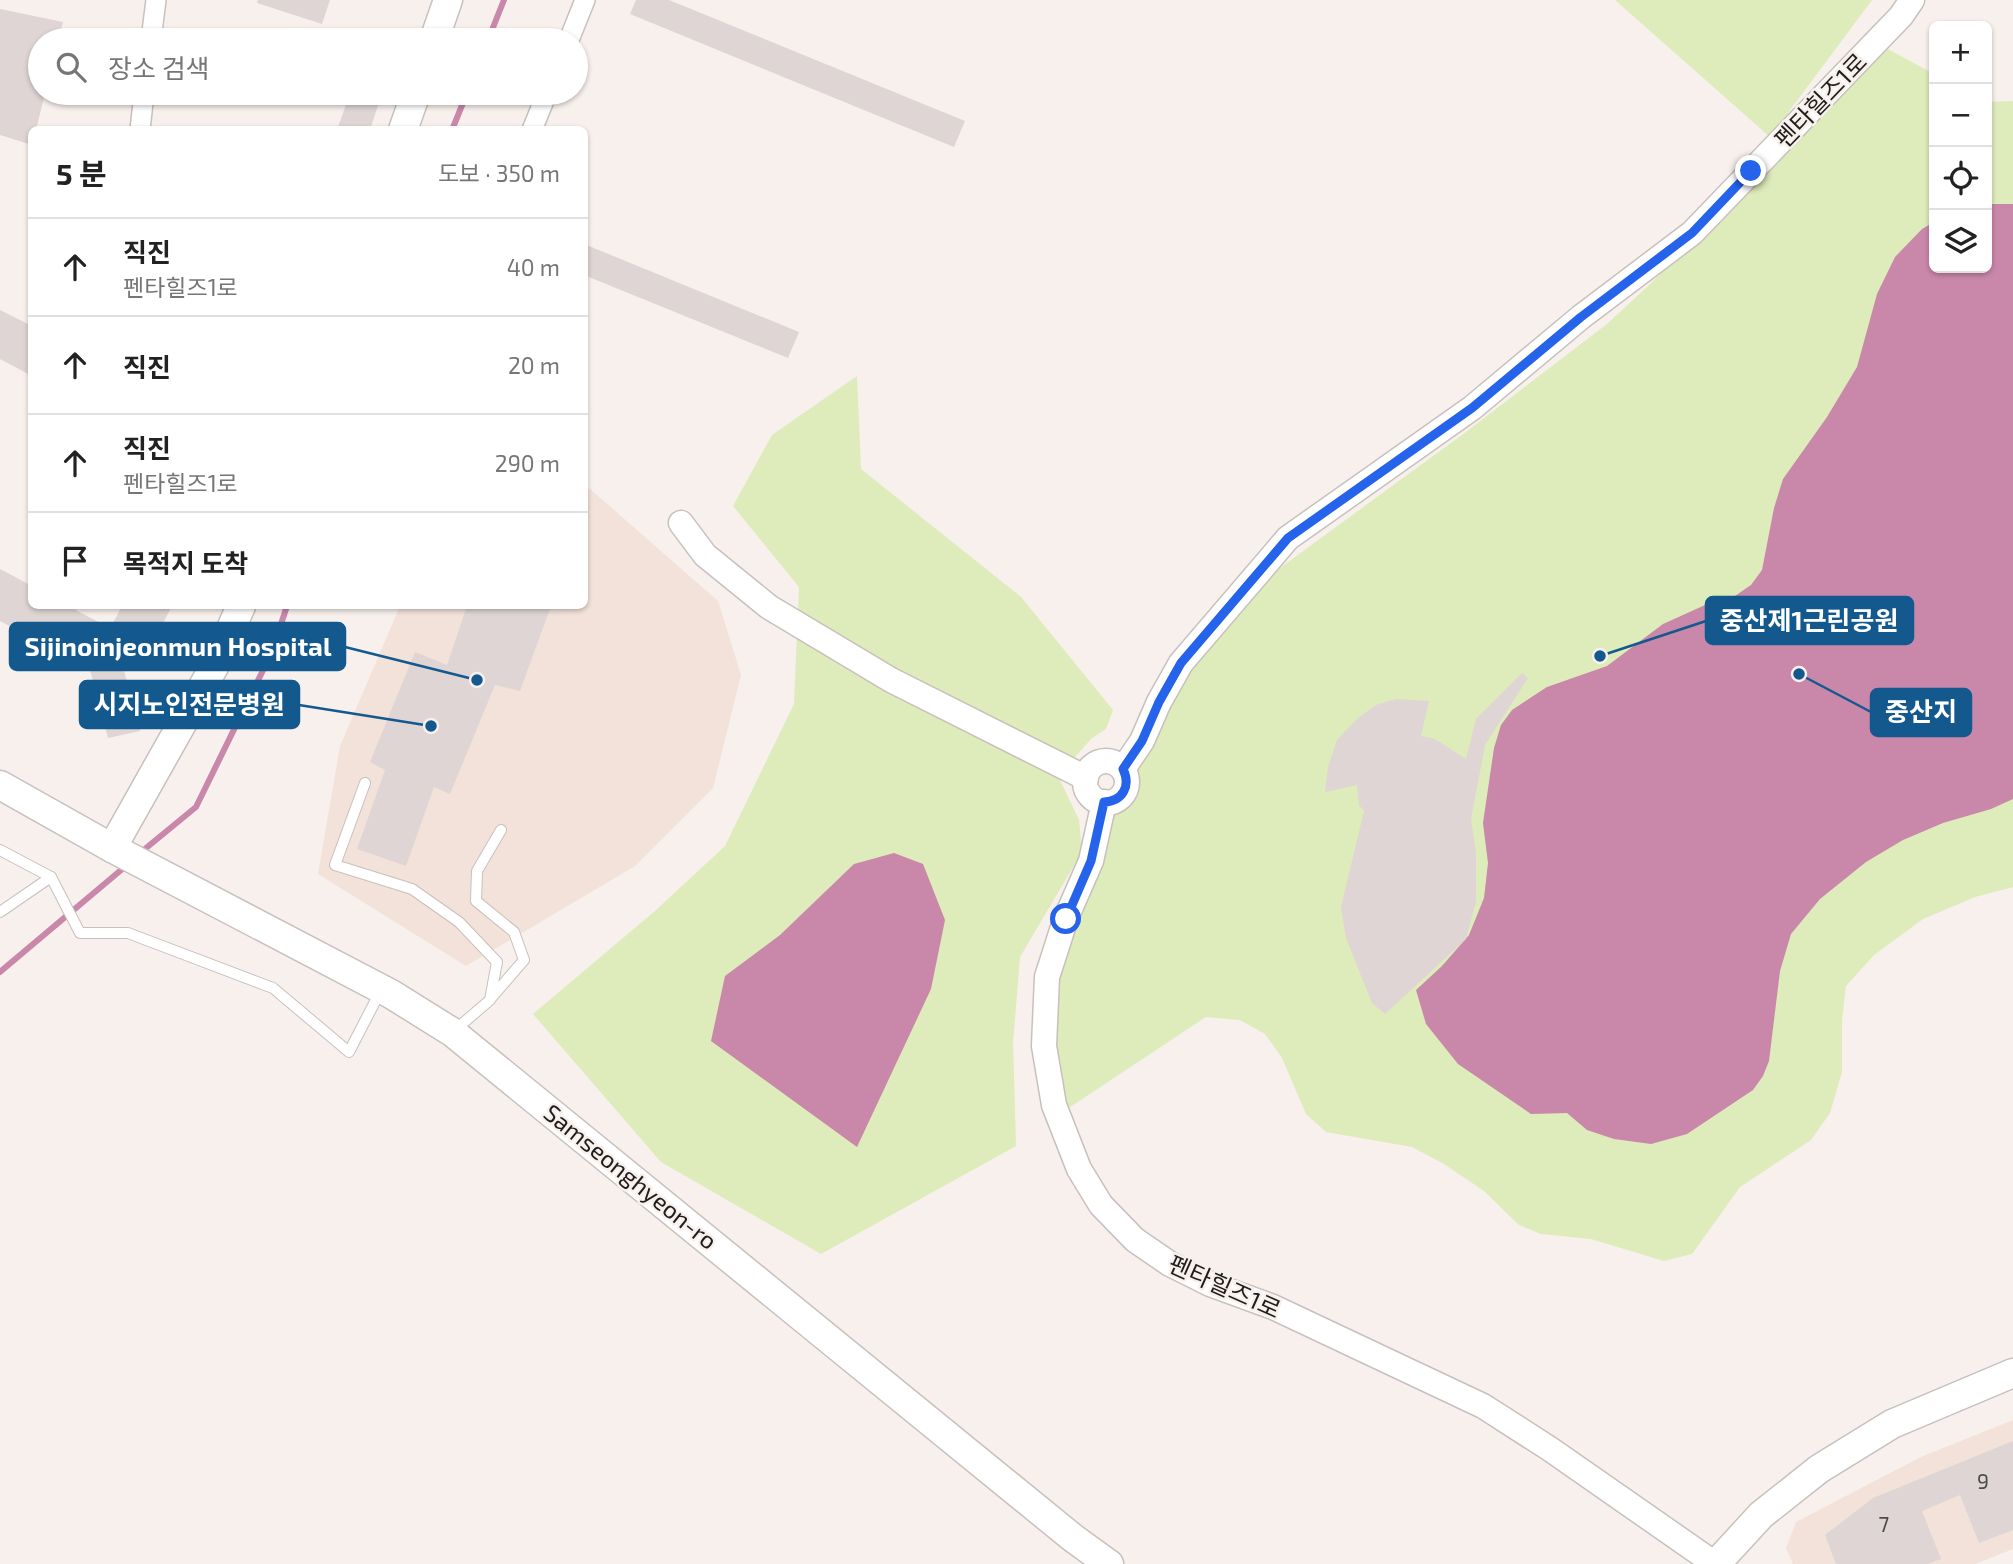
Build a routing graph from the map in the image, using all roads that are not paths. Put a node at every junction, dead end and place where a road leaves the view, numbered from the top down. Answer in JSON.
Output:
{"nodes":[{"id":1,"x":156,"y":0,"type":"edge"},
{"id":2,"x":448,"y":0,"type":"edge"},
{"id":3,"x":586,"y":0,"type":"edge"},
{"id":4,"x":1912,"y":0,"type":"edge"},
{"id":5,"x":152,"y":28,"type":"edge"},
{"id":6,"x":438,"y":28,"type":"edge"},
{"id":7,"x":574,"y":28,"type":"edge"},
{"id":8,"x":142,"y":105,"type":"edge"},
{"id":9,"x":412,"y":105,"type":"edge"},
{"id":10,"x":542,"y":105,"type":"edge"},
{"id":11,"x":140,"y":126,"type":"edge"},
{"id":12,"x":404,"y":126,"type":"edge"},
{"id":13,"x":534,"y":126,"type":"edge"},
{"id":14,"x":681,"y":523,"type":"dead end"},
{"id":15,"x":240,"y":609,"type":"edge"},
{"id":16,"x":1123,"y":769,"type":"junction"},
{"id":17,"x":1086,"y":778,"type":"junction"},
{"id":18,"x":365,"y":783,"type":"dead end"},
{"id":19,"x":0,"y":785,"type":"edge"},
{"id":20,"x":1104,"y":802,"type":"junction"},
{"id":21,"x":500,"y":830,"type":"dead end"},
{"id":22,"x":112,"y":848,"type":"junction"},
{"id":23,"x":0,"y":850,"type":"edge"},
{"id":24,"x":51,"y":877,"type":"junction"},
{"id":25,"x":0,"y":912,"type":"edge"},
{"id":26,"x":382,"y":989,"type":"junction"},
{"id":27,"x":490,"y":1000,"type":"junction"},
{"id":28,"x":452,"y":1032,"type":"junction"},
{"id":29,"x":2013,"y":1373,"type":"edge"},
{"id":30,"x":1110,"y":1564,"type":"edge"},
{"id":31,"x":1715,"y":1564,"type":"edge"}],
"edges":[{"from":1,"to":5,"type":"street"},
{"from":2,"to":6,"type":"main road"},
{"from":3,"to":7,"type":"street"},
{"from":4,"to":16,"type":"street","name":"펜타힐즈1로"},
{"from":8,"to":11,"type":"street"},
{"from":9,"to":12,"type":"main road"},
{"from":10,"to":13,"type":"street"},
{"from":14,"to":17,"type":"street"},
{"from":15,"to":22,"type":"main road"},
{"from":16,"to":17,"type":"street"},
{"from":16,"to":20,"type":"street"},
{"from":17,"to":20,"type":"street"},
{"from":18,"to":27,"type":"lane"},
{"from":19,"to":22,"type":"main road","name":"Samseonghyeon-ro"},
{"from":20,"to":31,"type":"street","name":"펜타힐즈1로"},
{"from":21,"to":27,"type":"lane"},
{"from":22,"to":26,"type":"main road","name":"Samseonghyeon-ro"},
{"from":23,"to":24,"type":"lane"},
{"from":24,"to":25,"type":"lane"},
{"from":24,"to":26,"type":"lane"},
{"from":26,"to":28,"type":"main road","name":"Samseonghyeon-ro"},
{"from":27,"to":28,"type":"lane"},
{"from":28,"to":30,"type":"main road","name":"Samseonghyeon-ro"},
{"from":29,"to":31,"type":"main road"}]}
